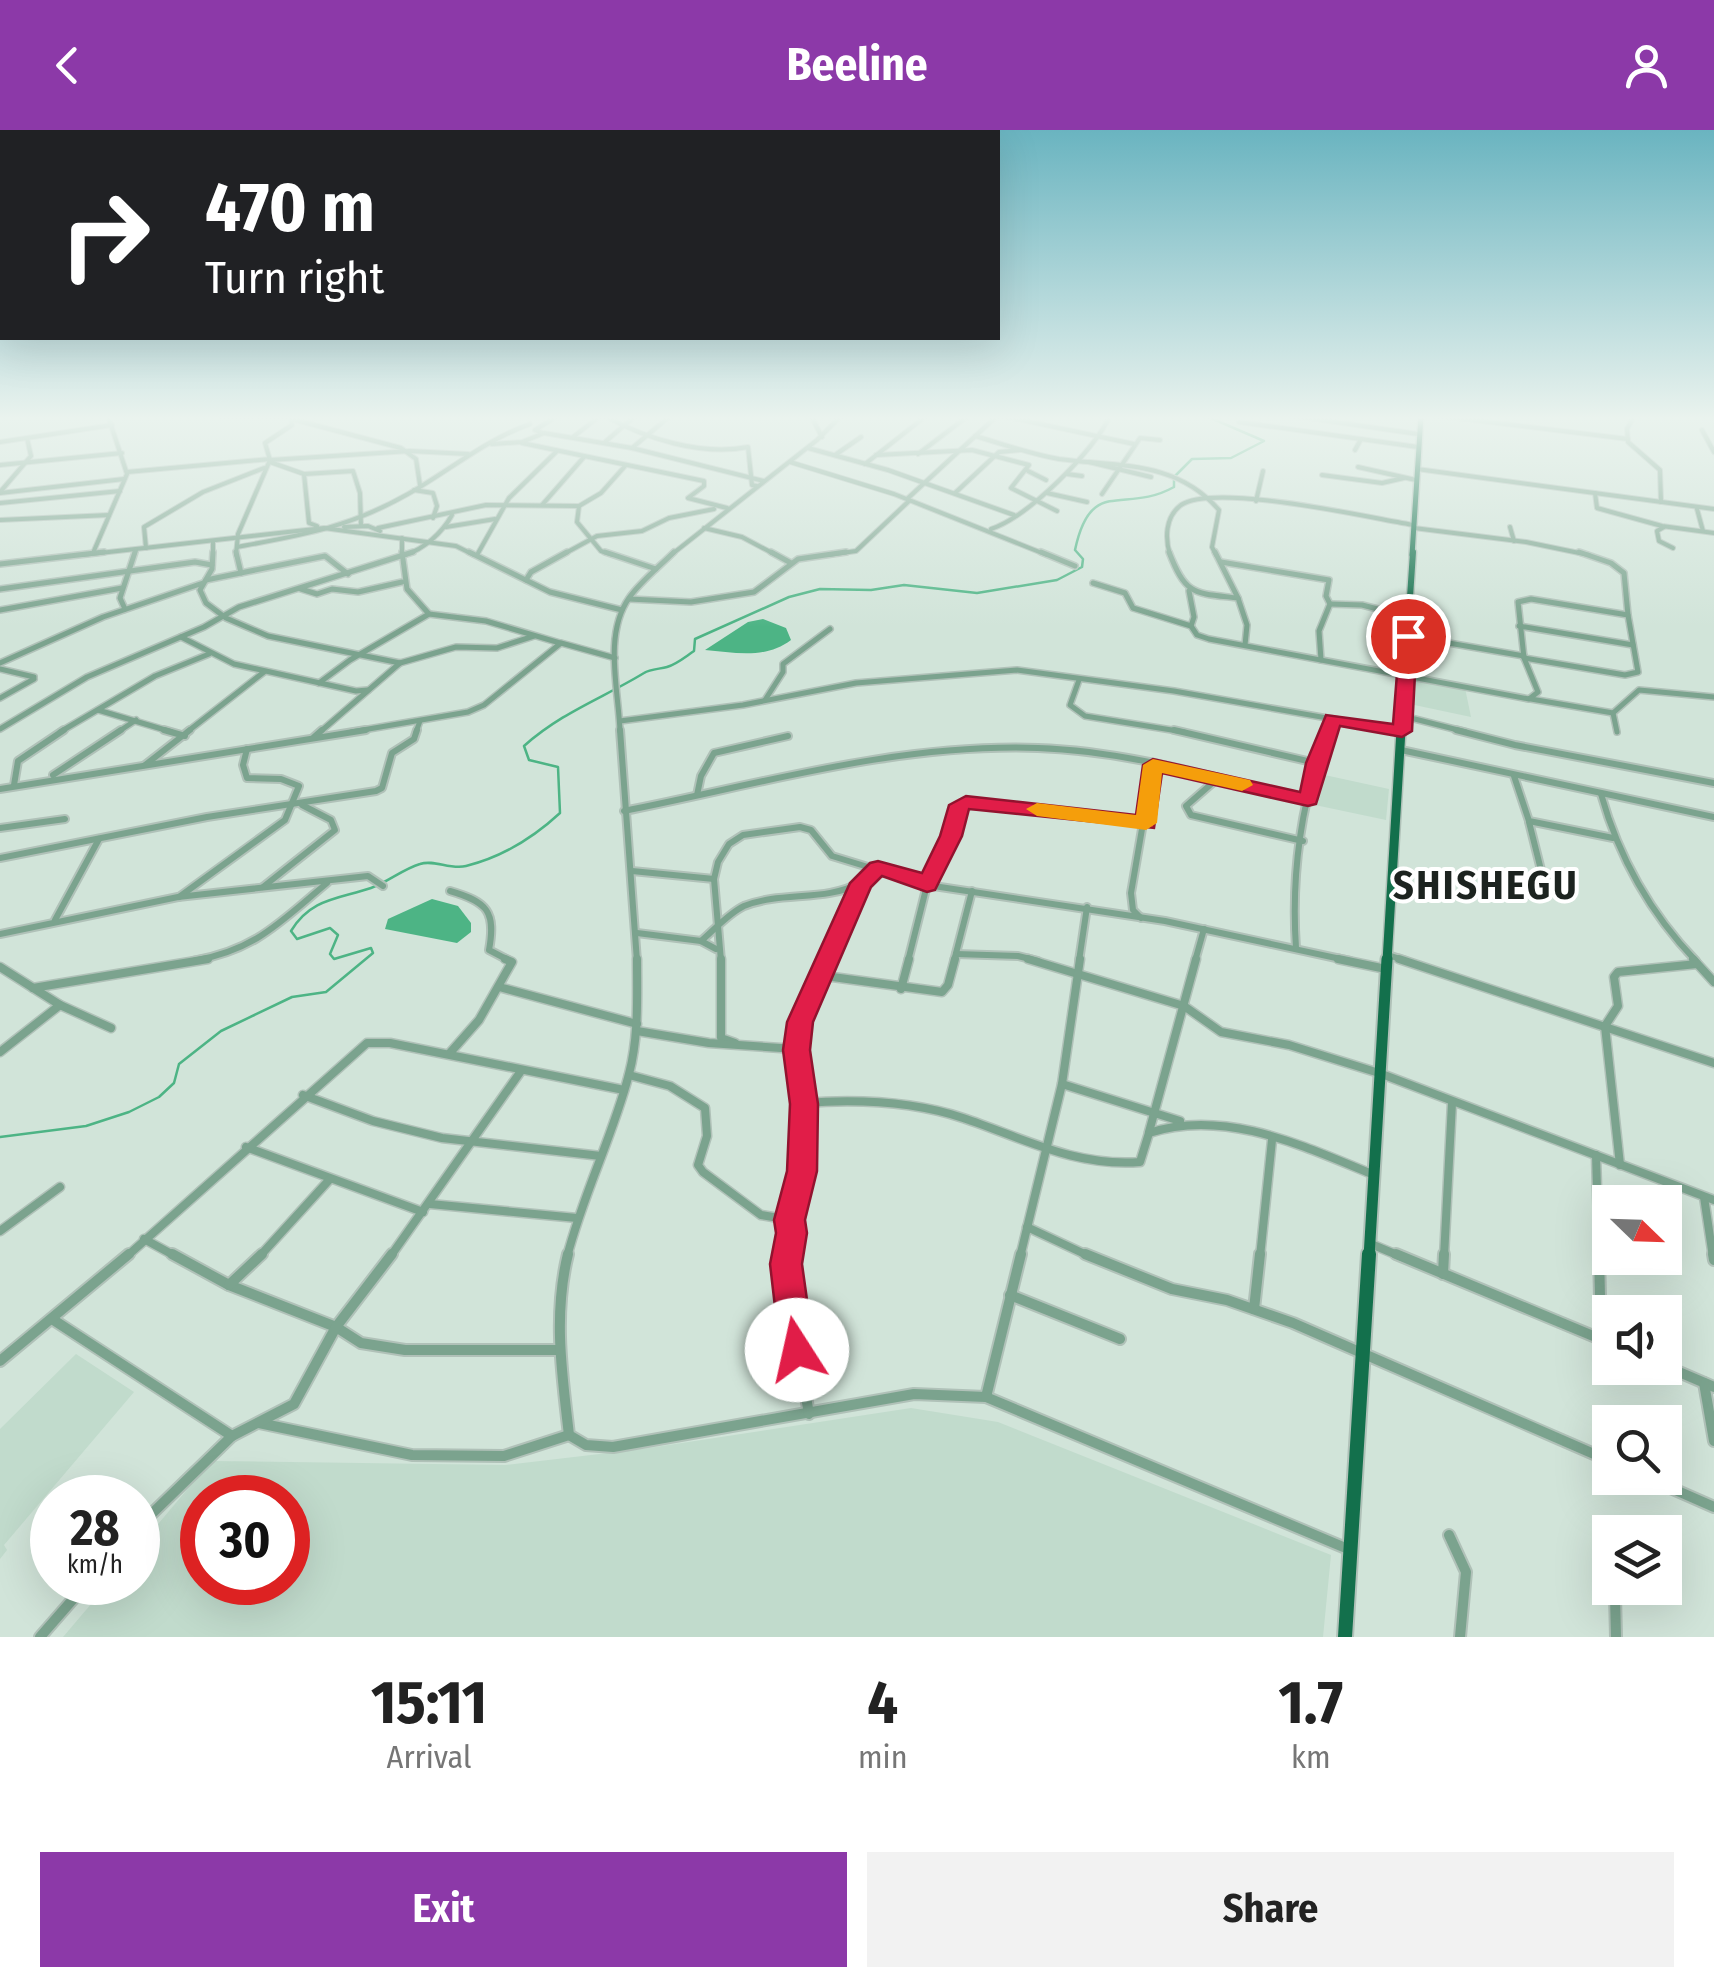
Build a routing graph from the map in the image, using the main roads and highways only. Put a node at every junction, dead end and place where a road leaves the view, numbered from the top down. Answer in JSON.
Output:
{"nodes":[{"id":1,"x":1416,"y":486,"type":"edge"},
{"id":2,"x":1345,"y":1637,"type":"edge"}],
"edges":[{"from":1,"to":2,"type":"main road"}]}
